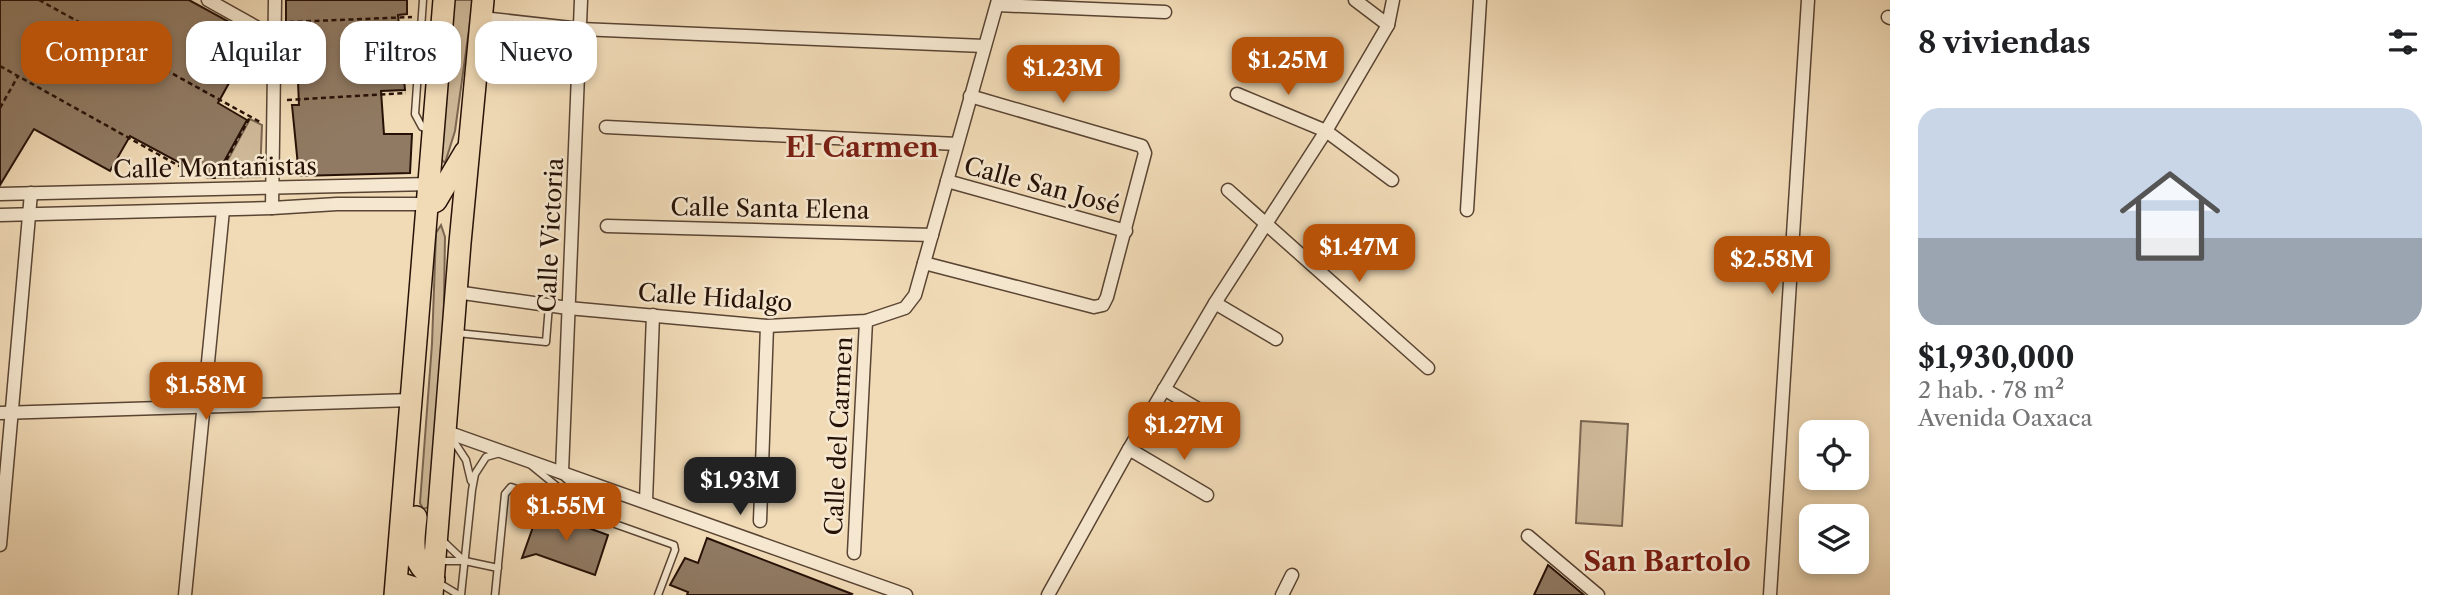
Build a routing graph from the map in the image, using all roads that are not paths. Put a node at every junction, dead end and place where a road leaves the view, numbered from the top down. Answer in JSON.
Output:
{"nodes":[{"id":1,"x":208,"y":0,"type":"edge"},
{"id":2,"x":275,"y":0,"type":"edge"},
{"id":3,"x":423,"y":0,"type":"edge"},
{"id":4,"x":444,"y":0,"type":"edge"},
{"id":5,"x":581,"y":0,"type":"edge"},
{"id":6,"x":1355,"y":0,"type":"edge"},
{"id":7,"x":1393,"y":0,"type":"edge"},
{"id":8,"x":1480,"y":0,"type":"edge"},
{"id":9,"x":1808,"y":0,"type":"edge"},
{"id":10,"x":997,"y":2,"type":"edge"},
{"id":11,"x":482,"y":9,"type":"edge"},
{"id":12,"x":1166,"y":12,"type":"dead end"},
{"id":13,"x":245,"y":21,"type":"edge"},
{"id":14,"x":274,"y":21,"type":"edge"},
{"id":15,"x":541,"y":21,"type":"edge"},
{"id":16,"x":580,"y":21,"type":"edge"},
{"id":17,"x":1388,"y":25,"type":"junction"},
{"id":18,"x":597,"y":30,"type":"edge"},
{"id":19,"x":984,"y":46,"type":"junction"},
{"id":20,"x":273,"y":84,"type":"edge"},
{"id":21,"x":578,"y":84,"type":"edge"},
{"id":22,"x":1237,"y":94,"type":"dead end"},
{"id":23,"x":970,"y":96,"type":"junction"},
{"id":24,"x":607,"y":127,"type":"dead end"},
{"id":25,"x":434,"y":131,"type":"junction"},
{"id":26,"x":1326,"y":131,"type":"junction"},
{"id":27,"x":957,"y":144,"type":"junction"},
{"id":28,"x":469,"y":145,"type":"junction"},
{"id":29,"x":1392,"y":180,"type":"dead end"},
{"id":30,"x":947,"y":181,"type":"junction"},
{"id":31,"x":272,"y":187,"type":"junction"},
{"id":32,"x":1228,"y":190,"type":"dead end"},
{"id":33,"x":0,"y":194,"type":"edge"},
{"id":34,"x":30,"y":194,"type":"junction"},
{"id":35,"x":433,"y":194,"type":"junction"},
{"id":36,"x":272,"y":208,"type":"junction"},
{"id":37,"x":223,"y":210,"type":"junction"},
{"id":38,"x":1468,"y":210,"type":"dead end"},
{"id":39,"x":0,"y":215,"type":"edge"},
{"id":40,"x":29,"y":215,"type":"junction"},
{"id":41,"x":1267,"y":224,"type":"junction"},
{"id":42,"x":607,"y":226,"type":"dead end"},
{"id":43,"x":1126,"y":231,"type":"junction"},
{"id":44,"x":932,"y":235,"type":"junction"},
{"id":45,"x":460,"y":243,"type":"junction"},
{"id":46,"x":924,"y":263,"type":"junction"},
{"id":47,"x":456,"y":292,"type":"junction"},
{"id":48,"x":1214,"y":303,"type":"junction"},
{"id":49,"x":549,"y":305,"type":"junction"},
{"id":50,"x":568,"y":308,"type":"junction"},
{"id":51,"x":653,"y":315,"type":"junction"},
{"id":52,"x":866,"y":321,"type":"junction"},
{"id":53,"x":767,"y":326,"type":"junction"},
{"id":54,"x":453,"y":333,"type":"junction"},
{"id":55,"x":1276,"y":339,"type":"dead end"},
{"id":56,"x":1428,"y":368,"type":"dead end"},
{"id":57,"x":1164,"y":389,"type":"junction"},
{"id":58,"x":412,"y":400,"type":"junction"},
{"id":59,"x":206,"y":406,"type":"junction"},
{"id":60,"x":1198,"y":409,"type":"dead end"},
{"id":61,"x":6,"y":413,"type":"edge"},
{"id":62,"x":447,"y":432,"type":"junction"},
{"id":63,"x":1129,"y":449,"type":"junction"},
{"id":64,"x":506,"y":453,"type":"junction"},
{"id":65,"x":522,"y":458,"type":"junction"},
{"id":66,"x":562,"y":472,"type":"junction"},
{"id":67,"x":472,"y":490,"type":"junction"},
{"id":68,"x":1207,"y":495,"type":"dead end"},
{"id":69,"x":646,"y":501,"type":"junction"},
{"id":70,"x":416,"y":510,"type":"junction"},
{"id":71,"x":592,"y":515,"type":"junction"},
{"id":72,"x":760,"y":521,"type":"dead end"},
{"id":73,"x":619,"y":525,"type":"junction"},
{"id":74,"x":439,"y":527,"type":"junction"},
{"id":75,"x":1528,"y":536,"type":"dead end"},
{"id":76,"x":0,"y":545,"type":"edge"},
{"id":77,"x":854,"y":553,"type":"dead end"},
{"id":78,"x":465,"y":561,"type":"junction"},
{"id":79,"x":498,"y":568,"type":"junction"},
{"id":80,"x":1292,"y":575,"type":"dead end"},
{"id":81,"x":430,"y":576,"type":"edge"},
{"id":82,"x":402,"y":591,"type":"edge"},
{"id":83,"x":185,"y":595,"type":"edge"},
{"id":84,"x":460,"y":595,"type":"edge"},
{"id":85,"x":495,"y":595,"type":"edge"},
{"id":86,"x":658,"y":595,"type":"edge"},
{"id":87,"x":906,"y":595,"type":"edge"},
{"id":88,"x":1048,"y":595,"type":"edge"},
{"id":89,"x":1282,"y":595,"type":"edge"},
{"id":90,"x":1598,"y":595,"type":"edge"},
{"id":91,"x":1769,"y":595,"type":"edge"}],
"edges":[{"from":1,"to":13,"type":"street"},
{"from":2,"to":14,"type":"street"},
{"from":3,"to":25,"type":"lane"},
{"from":4,"to":25,"type":"main road"},
{"from":5,"to":16,"type":"street","name":"Calle Victoria"},
{"from":6,"to":17,"type":"street"},
{"from":7,"to":17,"type":"street"},
{"from":8,"to":38,"type":"street"},
{"from":9,"to":91,"type":"street"},
{"from":10,"to":12,"type":"street"},
{"from":10,"to":19,"type":"street","name":"Calle Hidalgo"},
{"from":11,"to":15,"type":"street"},
{"from":11,"to":28,"type":"main road"},
{"from":17,"to":26,"type":"street"},
{"from":18,"to":19,"type":"street"},
{"from":19,"to":23,"type":"street","name":"Calle Hidalgo"},
{"from":20,"to":31,"type":"street"},
{"from":21,"to":50,"type":"street","name":"Calle Victoria"},
{"from":22,"to":26,"type":"street"},
{"from":23,"to":27,"type":"street","name":"Calle Hidalgo"},
{"from":23,"to":43,"type":"street"},
{"from":24,"to":27,"type":"street"},
{"from":25,"to":35,"type":"main road"},
{"from":26,"to":29,"type":"street"},
{"from":26,"to":41,"type":"street"},
{"from":27,"to":30,"type":"street","name":"Calle Hidalgo"},
{"from":28,"to":35,"type":"main road"},
{"from":28,"to":45,"type":"main road"},
{"from":30,"to":43,"type":"street","name":"Calle San José"},
{"from":30,"to":44,"type":"street","name":"Calle Hidalgo"},
{"from":31,"to":34,"type":"street","name":"Calle Montañistas"},
{"from":31,"to":35,"type":"street","name":"Calle Montañistas"},
{"from":31,"to":36,"type":"street"},
{"from":32,"to":41,"type":"street"},
{"from":33,"to":34,"type":"street","name":"Calle Montañistas"},
{"from":34,"to":40,"type":"street"},
{"from":35,"to":36,"type":"street","name":"Calle Montañistas"},
{"from":35,"to":45,"type":"main road"},
{"from":35,"to":58,"type":"main road"},
{"from":36,"to":37,"type":"street","name":"Calle Montañistas"},
{"from":37,"to":40,"type":"street","name":"Calle Montañistas"},
{"from":37,"to":59,"type":"street"},
{"from":39,"to":40,"type":"street","name":"Calle Montañistas"},
{"from":40,"to":61,"type":"street"},
{"from":41,"to":48,"type":"street"},
{"from":41,"to":56,"type":"street"},
{"from":42,"to":44,"type":"street","name":"Calle Santa Elena"},
{"from":43,"to":46,"type":"street"},
{"from":44,"to":46,"type":"street","name":"Calle Hidalgo"},
{"from":45,"to":47,"type":"main road"},
{"from":46,"to":52,"type":"street","name":"Calle Hidalgo"},
{"from":47,"to":49,"type":"street","name":"Calle Hidalgo"},
{"from":47,"to":54,"type":"main road"},
{"from":48,"to":55,"type":"street"},
{"from":48,"to":57,"type":"street"},
{"from":49,"to":50,"type":"street","name":"Calle Hidalgo"},
{"from":49,"to":54,"type":"lane"},
{"from":50,"to":51,"type":"street","name":"Calle Hidalgo"},
{"from":50,"to":66,"type":"street","name":"Calle Victoria"},
{"from":51,"to":53,"type":"street","name":"Calle Hidalgo"},
{"from":51,"to":69,"type":"street"},
{"from":52,"to":53,"type":"street","name":"Calle Hidalgo"},
{"from":52,"to":77,"type":"street","name":"Calle del Carmen"},
{"from":53,"to":72,"type":"street"},
{"from":54,"to":62,"type":"main road"},
{"from":57,"to":60,"type":"street"},
{"from":57,"to":63,"type":"street"},
{"from":58,"to":59,"type":"street"},
{"from":58,"to":70,"type":"main road"},
{"from":58,"to":82,"type":"main road"},
{"from":59,"to":61,"type":"street"},
{"from":59,"to":83,"type":"street"},
{"from":61,"to":76,"type":"street"},
{"from":62,"to":64,"type":"street"},
{"from":62,"to":67,"type":"lane"},
{"from":62,"to":74,"type":"main road"},
{"from":63,"to":68,"type":"street"},
{"from":63,"to":88,"type":"street"},
{"from":64,"to":65,"type":"street"},
{"from":64,"to":67,"type":"lane"},
{"from":65,"to":66,"type":"street"},
{"from":65,"to":71,"type":"lane"},
{"from":66,"to":69,"type":"street"},
{"from":66,"to":73,"type":"lane"},
{"from":67,"to":78,"type":"lane"},
{"from":69,"to":87,"type":"street"},
{"from":70,"to":74,"type":"main road"},
{"from":70,"to":81,"type":"main road"},
{"from":71,"to":73,"type":"lane"},
{"from":71,"to":79,"type":"lane"},
{"from":73,"to":86,"type":"lane"},
{"from":74,"to":78,"type":"lane"},
{"from":74,"to":81,"type":"main road"},
{"from":75,"to":90,"type":"street"},
{"from":78,"to":79,"type":"lane"},
{"from":78,"to":81,"type":"lane"},
{"from":78,"to":84,"type":"lane"},
{"from":79,"to":85,"type":"lane"},
{"from":80,"to":89,"type":"street"},
{"from":81,"to":82,"type":"main road"},
{"from":81,"to":84,"type":"lane"}]}
